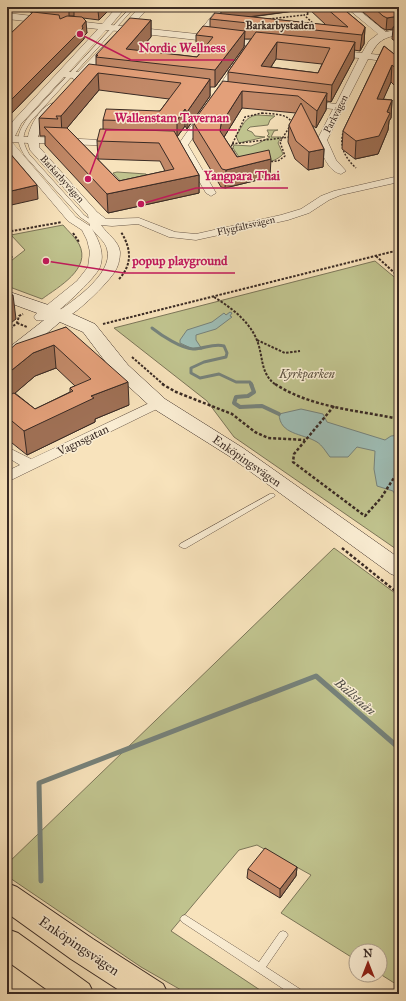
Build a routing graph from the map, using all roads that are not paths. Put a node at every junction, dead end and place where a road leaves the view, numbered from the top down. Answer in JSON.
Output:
{"nodes":[{"id":1,"x":122,"y":7,"type":"edge"},
{"id":2,"x":133,"y":7,"type":"edge"},
{"id":3,"x":145,"y":7,"type":"edge"},
{"id":4,"x":255,"y":7,"type":"edge"},
{"id":5,"x":350,"y":7,"type":"edge"},
{"id":6,"x":7,"y":16,"type":"edge"},
{"id":7,"x":105,"y":26,"type":"junction"},
{"id":8,"x":114,"y":27,"type":"junction"},
{"id":9,"x":125,"y":29,"type":"junction"},
{"id":10,"x":399,"y":32,"type":"edge"},
{"id":11,"x":386,"y":34,"type":"junction"},
{"id":12,"x":199,"y":37,"type":"junction"},
{"id":13,"x":253,"y":43,"type":"junction"},
{"id":14,"x":279,"y":46,"type":"edge"},
{"id":15,"x":325,"y":52,"type":"edge"},
{"id":16,"x":366,"y":56,"type":"junction"},
{"id":17,"x":388,"y":58,"type":"junction"},
{"id":18,"x":399,"y":60,"type":"edge"},
{"id":19,"x":399,"y":68,"type":"edge"},
{"id":20,"x":71,"y":75,"type":"junction"},
{"id":21,"x":96,"y":78,"type":"edge"},
{"id":22,"x":214,"y":92,"type":"junction"},
{"id":23,"x":231,"y":94,"type":"edge"},
{"id":24,"x":293,"y":101,"type":"edge"},
{"id":25,"x":340,"y":107,"type":"junction"},
{"id":26,"x":20,"y":141,"type":"junction"},
{"id":27,"x":33,"y":141,"type":"junction"},
{"id":28,"x":7,"y":142,"type":"edge"},
{"id":29,"x":129,"y":143,"type":"edge"},
{"id":30,"x":169,"y":144,"type":"edge"},
{"id":31,"x":183,"y":145,"type":"junction"},
{"id":32,"x":340,"y":171,"type":"dead end"},
{"id":33,"x":399,"y":179,"type":"edge"},
{"id":34,"x":211,"y":193,"type":"dead end"},
{"id":35,"x":82,"y":216,"type":"junction"},
{"id":36,"x":92,"y":223,"type":"junction"},
{"id":37,"x":7,"y":296,"type":"edge"},
{"id":38,"x":10,"y":310,"type":"edge"},
{"id":39,"x":50,"y":316,"type":"junction"},
{"id":40,"x":14,"y":338,"type":"edge"},
{"id":41,"x":7,"y":358,"type":"edge"},
{"id":42,"x":160,"y":393,"type":"junction"},
{"id":43,"x":7,"y":451,"type":"edge"},
{"id":44,"x":30,"y":465,"type":"junction"},
{"id":45,"x":7,"y":477,"type":"edge"},
{"id":46,"x":272,"y":496,"type":"dead end"},
{"id":47,"x":183,"y":546,"type":"dead end"},
{"id":48,"x":399,"y":569,"type":"edge"},
{"id":49,"x":7,"y":896,"type":"edge"},
{"id":50,"x":185,"y":919,"type":"dead end"},
{"id":51,"x":283,"y":935,"type":"dead end"},
{"id":52,"x":7,"y":943,"type":"edge"},
{"id":53,"x":260,"y":968,"type":"junction"},
{"id":54,"x":78,"y":994,"type":"edge"},
{"id":55,"x":152,"y":994,"type":"edge"},
{"id":56,"x":299,"y":994,"type":"edge"}],
"edges":[{"from":1,"to":7,"type":"street","name":"Barkarbyvägen"},
{"from":2,"to":8,"type":"lane","name":"Barkarbyvägen"},
{"from":3,"to":9,"type":"street","name":"Barkarbyvägen"},
{"from":4,"to":12,"type":"street"},
{"from":5,"to":11,"type":"street"},
{"from":6,"to":7,"type":"street"},
{"from":7,"to":8,"type":"street"},
{"from":7,"to":20,"type":"street","name":"Barkarbyvägen"},
{"from":8,"to":9,"type":"street"},
{"from":8,"to":20,"type":"lane","name":"Barkarbyvägen"},
{"from":9,"to":12,"type":"street"},
{"from":9,"to":20,"type":"street","name":"Barkarbyvägen"},
{"from":10,"to":11,"type":"street"},
{"from":11,"to":16,"type":"street","name":"Parkvägen"},
{"from":12,"to":13,"type":"street"},
{"from":13,"to":14,"type":"street"},
{"from":13,"to":22,"type":"street"},
{"from":15,"to":16,"type":"street"},
{"from":16,"to":17,"type":"street"},
{"from":16,"to":25,"type":"street","name":"Parkvägen"},
{"from":17,"to":18,"type":"street"},
{"from":17,"to":19,"type":"street"},
{"from":20,"to":21,"type":"street"},
{"from":20,"to":26,"type":"lane","name":"Barkarbyvägen"},
{"from":20,"to":27,"type":"street","name":"Barkarbyvägen"},
{"from":20,"to":28,"type":"street","name":"Barkarbyvägen"},
{"from":22,"to":23,"type":"street"},
{"from":22,"to":31,"type":"street"},
{"from":24,"to":25,"type":"street"},
{"from":25,"to":32,"type":"street","name":"Parkvägen"},
{"from":26,"to":27,"type":"street"},
{"from":26,"to":28,"type":"street"},
{"from":26,"to":35,"type":"lane","name":"Barkarbyvägen"},
{"from":27,"to":29,"type":"street"},
{"from":27,"to":36,"type":"street","name":"Barkarbyvägen"},
{"from":28,"to":36,"type":"street","name":"Barkarbyvägen"},
{"from":30,"to":31,"type":"street"},
{"from":31,"to":34,"type":"street"},
{"from":33,"to":36,"type":"street","name":"Flygfältsvägen"},
{"from":35,"to":36,"type":"lane","name":"Barkarbyvägen"},
{"from":35,"to":36,"type":"lane","name":"Barkarbyvägen"},
{"from":36,"to":39,"type":"street","name":"Barkarbyvägen"},
{"from":36,"to":39,"type":"street","name":"Barkarbyvägen"},
{"from":37,"to":39,"type":"street","name":"Enköpingsvägen"},
{"from":38,"to":39,"type":"street","name":"Enköpingsvägen"},
{"from":39,"to":40,"type":"street"},
{"from":39,"to":42,"type":"street","name":"Enköpingsvägen"},
{"from":40,"to":41,"type":"street"},
{"from":42,"to":44,"type":"street","name":"Vagnsgatan"},
{"from":42,"to":48,"type":"street","name":"Enköpingsvägen"},
{"from":43,"to":44,"type":"street"},
{"from":44,"to":45,"type":"street","name":"Vagnsgatan"},
{"from":46,"to":47,"type":"lane"},
{"from":49,"to":55,"type":"highway","name":"Enköpingsvägen"},
{"from":50,"to":53,"type":"lane"},
{"from":51,"to":53,"type":"lane"},
{"from":52,"to":54,"type":"highway"},
{"from":53,"to":56,"type":"lane"}]}
